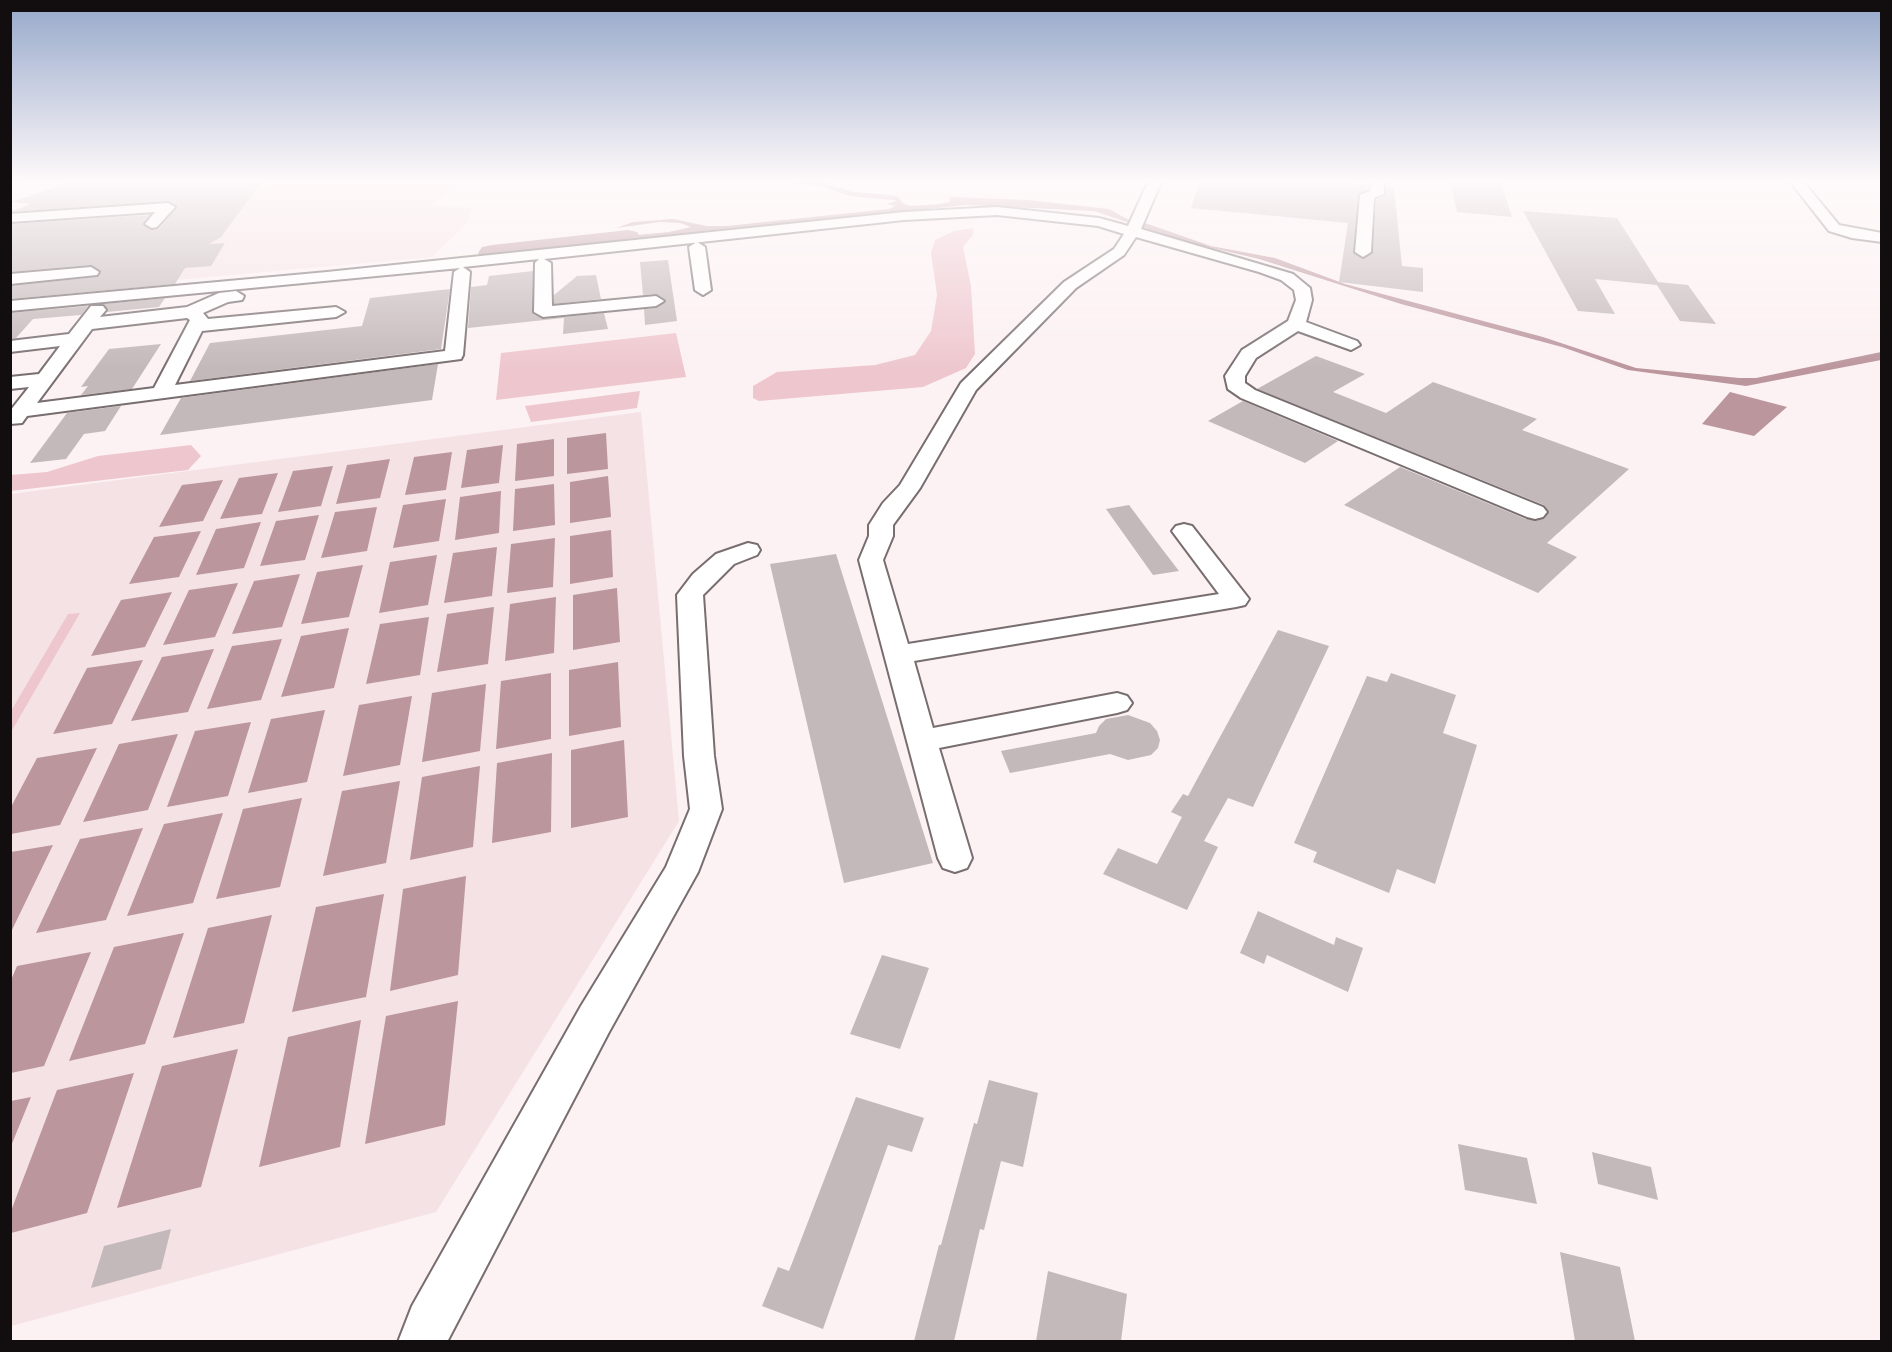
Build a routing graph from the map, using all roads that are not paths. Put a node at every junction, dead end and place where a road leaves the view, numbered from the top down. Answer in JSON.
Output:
{"nodes":[{"id":1,"x":649,"y":243,"type":"edge"},
{"id":2,"x":735,"y":243,"type":"edge"},
{"id":3,"x":1124,"y":243,"type":"edge"},
{"id":4,"x":1186,"y":243,"type":"edge"},
{"id":5,"x":1364,"y":243,"type":"edge"},
{"id":6,"x":697,"y":247,"type":"junction"},
{"id":7,"x":1363,"y":252,"type":"dead end"},
{"id":8,"x":543,"y":263,"type":"junction"},
{"id":9,"x":91,"y":272,"type":"dead end"},
{"id":10,"x":462,"y":272,"type":"junction"},
{"id":11,"x":10,"y":279,"type":"edge"},
{"id":12,"x":703,"y":290,"type":"dead end"},
{"id":13,"x":107,"y":297,"type":"junction"},
{"id":14,"x":656,"y":301,"type":"dead end"},
{"id":15,"x":10,"y":306,"type":"edge"},
{"id":16,"x":336,"y":312,"type":"dead end"},
{"id":17,"x":193,"y":319,"type":"junction"},
{"id":18,"x":1296,"y":324,"type":"junction"},
{"id":19,"x":82,"y":331,"type":"junction"},
{"id":20,"x":1352,"y":345,"type":"dead end"},
{"id":21,"x":10,"y":347,"type":"edge"},
{"id":22,"x":46,"y":379,"type":"junction"},
{"id":23,"x":10,"y":383,"type":"edge"},
{"id":24,"x":161,"y":393,"type":"junction"},
{"id":25,"x":16,"y":418,"type":"edge"},
{"id":26,"x":1535,"y":512,"type":"dead end"},
{"id":27,"x":1184,"y":531,"type":"dead end"},
{"id":28,"x":748,"y":550,"type":"dead end"},
{"id":29,"x":897,"y":655,"type":"junction"},
{"id":30,"x":1116,"y":703,"type":"dead end"},
{"id":31,"x":922,"y":741,"type":"junction"},
{"id":32,"x":955,"y":858,"type":"dead end"},
{"id":33,"x":422,"y":1341,"type":"edge"}],
"edges":[{"from":1,"to":13,"type":"street"},
{"from":2,"to":6,"type":"street"},
{"from":3,"to":29,"type":"street"},
{"from":4,"to":18,"type":"street"},
{"from":5,"to":7,"type":"street"},
{"from":6,"to":8,"type":"street"},
{"from":6,"to":12,"type":"street"},
{"from":8,"to":10,"type":"street"},
{"from":8,"to":14,"type":"street"},
{"from":9,"to":11,"type":"street"},
{"from":10,"to":17,"type":"street"},
{"from":10,"to":24,"type":"street"},
{"from":13,"to":15,"type":"street"},
{"from":13,"to":19,"type":"street"},
{"from":16,"to":17,"type":"street"},
{"from":17,"to":19,"type":"street"},
{"from":17,"to":24,"type":"street"},
{"from":18,"to":20,"type":"street"},
{"from":18,"to":26,"type":"street"},
{"from":19,"to":21,"type":"street"},
{"from":19,"to":22,"type":"street"},
{"from":22,"to":23,"type":"street"},
{"from":22,"to":25,"type":"street"},
{"from":24,"to":25,"type":"street"},
{"from":27,"to":29,"type":"street"},
{"from":28,"to":33,"type":"street"},
{"from":29,"to":31,"type":"street"},
{"from":30,"to":31,"type":"street"},
{"from":31,"to":32,"type":"street"}]}
